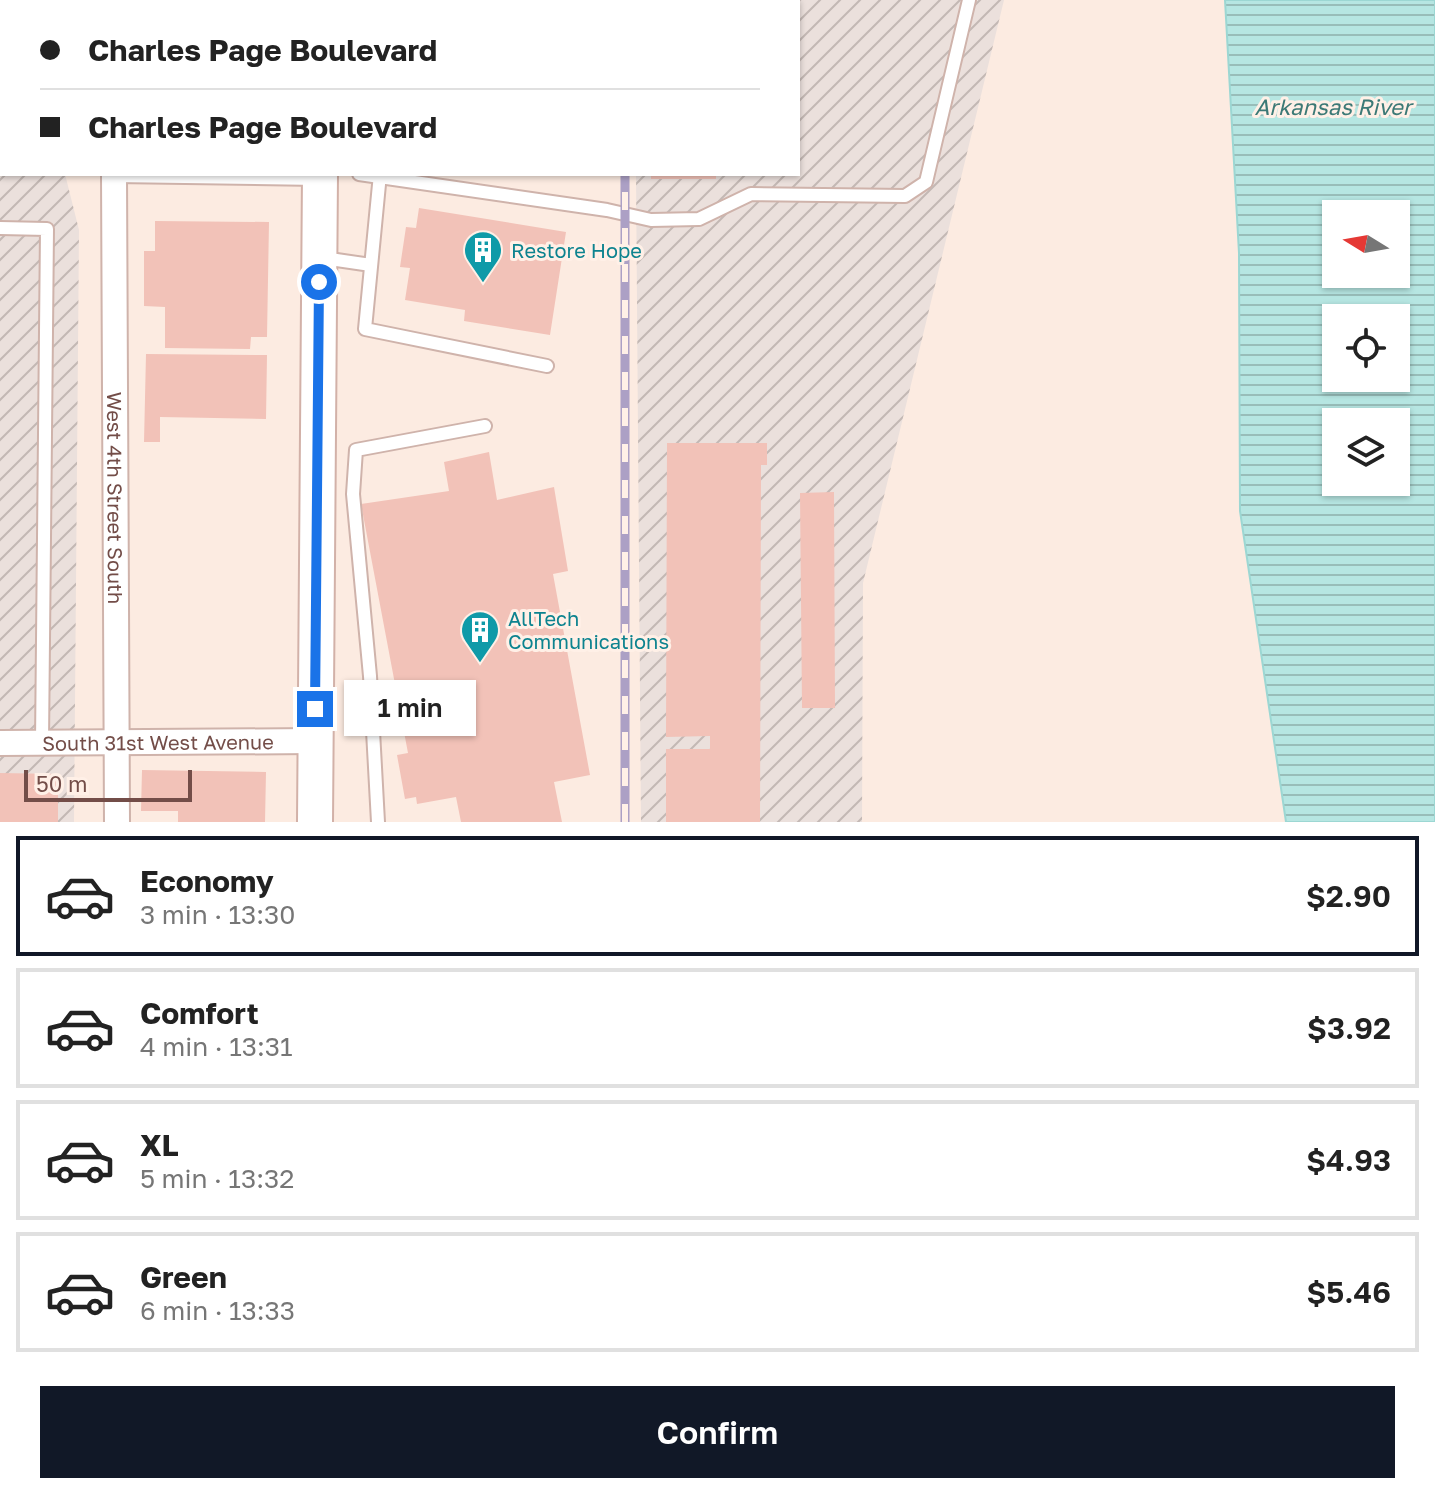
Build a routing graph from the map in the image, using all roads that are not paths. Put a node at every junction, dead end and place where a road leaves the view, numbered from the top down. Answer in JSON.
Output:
{"nodes":[{"id":1,"x":969,"y":0,"type":"edge"},
{"id":2,"x":114,"y":176,"type":"edge"},
{"id":3,"x":320,"y":176,"type":"edge"},
{"id":4,"x":380,"y":176,"type":"edge"},
{"id":5,"x":0,"y":228,"type":"edge"},
{"id":6,"x":319,"y":257,"type":"junction"},
{"id":7,"x":371,"y":265,"type":"junction"},
{"id":8,"x":547,"y":366,"type":"dead end"},
{"id":9,"x":485,"y":426,"type":"dead end"},
{"id":10,"x":118,"y":741,"type":"junction"},
{"id":11,"x":315,"y":741,"type":"junction"},
{"id":12,"x":0,"y":743,"type":"edge"},
{"id":13,"x":42,"y":743,"type":"junction"},
{"id":14,"x":117,"y":822,"type":"edge"},
{"id":15,"x":315,"y":822,"type":"edge"},
{"id":16,"x":378,"y":822,"type":"edge"}],
"edges":[{"from":1,"to":4,"type":"lane"},
{"from":2,"to":10,"type":"street","name":"West 4th Street South"},
{"from":3,"to":6,"type":"main road"},
{"from":4,"to":7,"type":"lane"},
{"from":5,"to":13,"type":"lane"},
{"from":6,"to":7,"type":"lane"},
{"from":6,"to":11,"type":"main road"},
{"from":7,"to":8,"type":"lane"},
{"from":9,"to":16,"type":"lane"},
{"from":10,"to":11,"type":"street","name":"South 31st West Avenue"},
{"from":10,"to":13,"type":"street","name":"South 31st West Avenue"},
{"from":10,"to":14,"type":"street","name":"West 4th Street South"},
{"from":11,"to":15,"type":"main road"},
{"from":12,"to":13,"type":"street","name":"South 31st West Avenue"}]}
